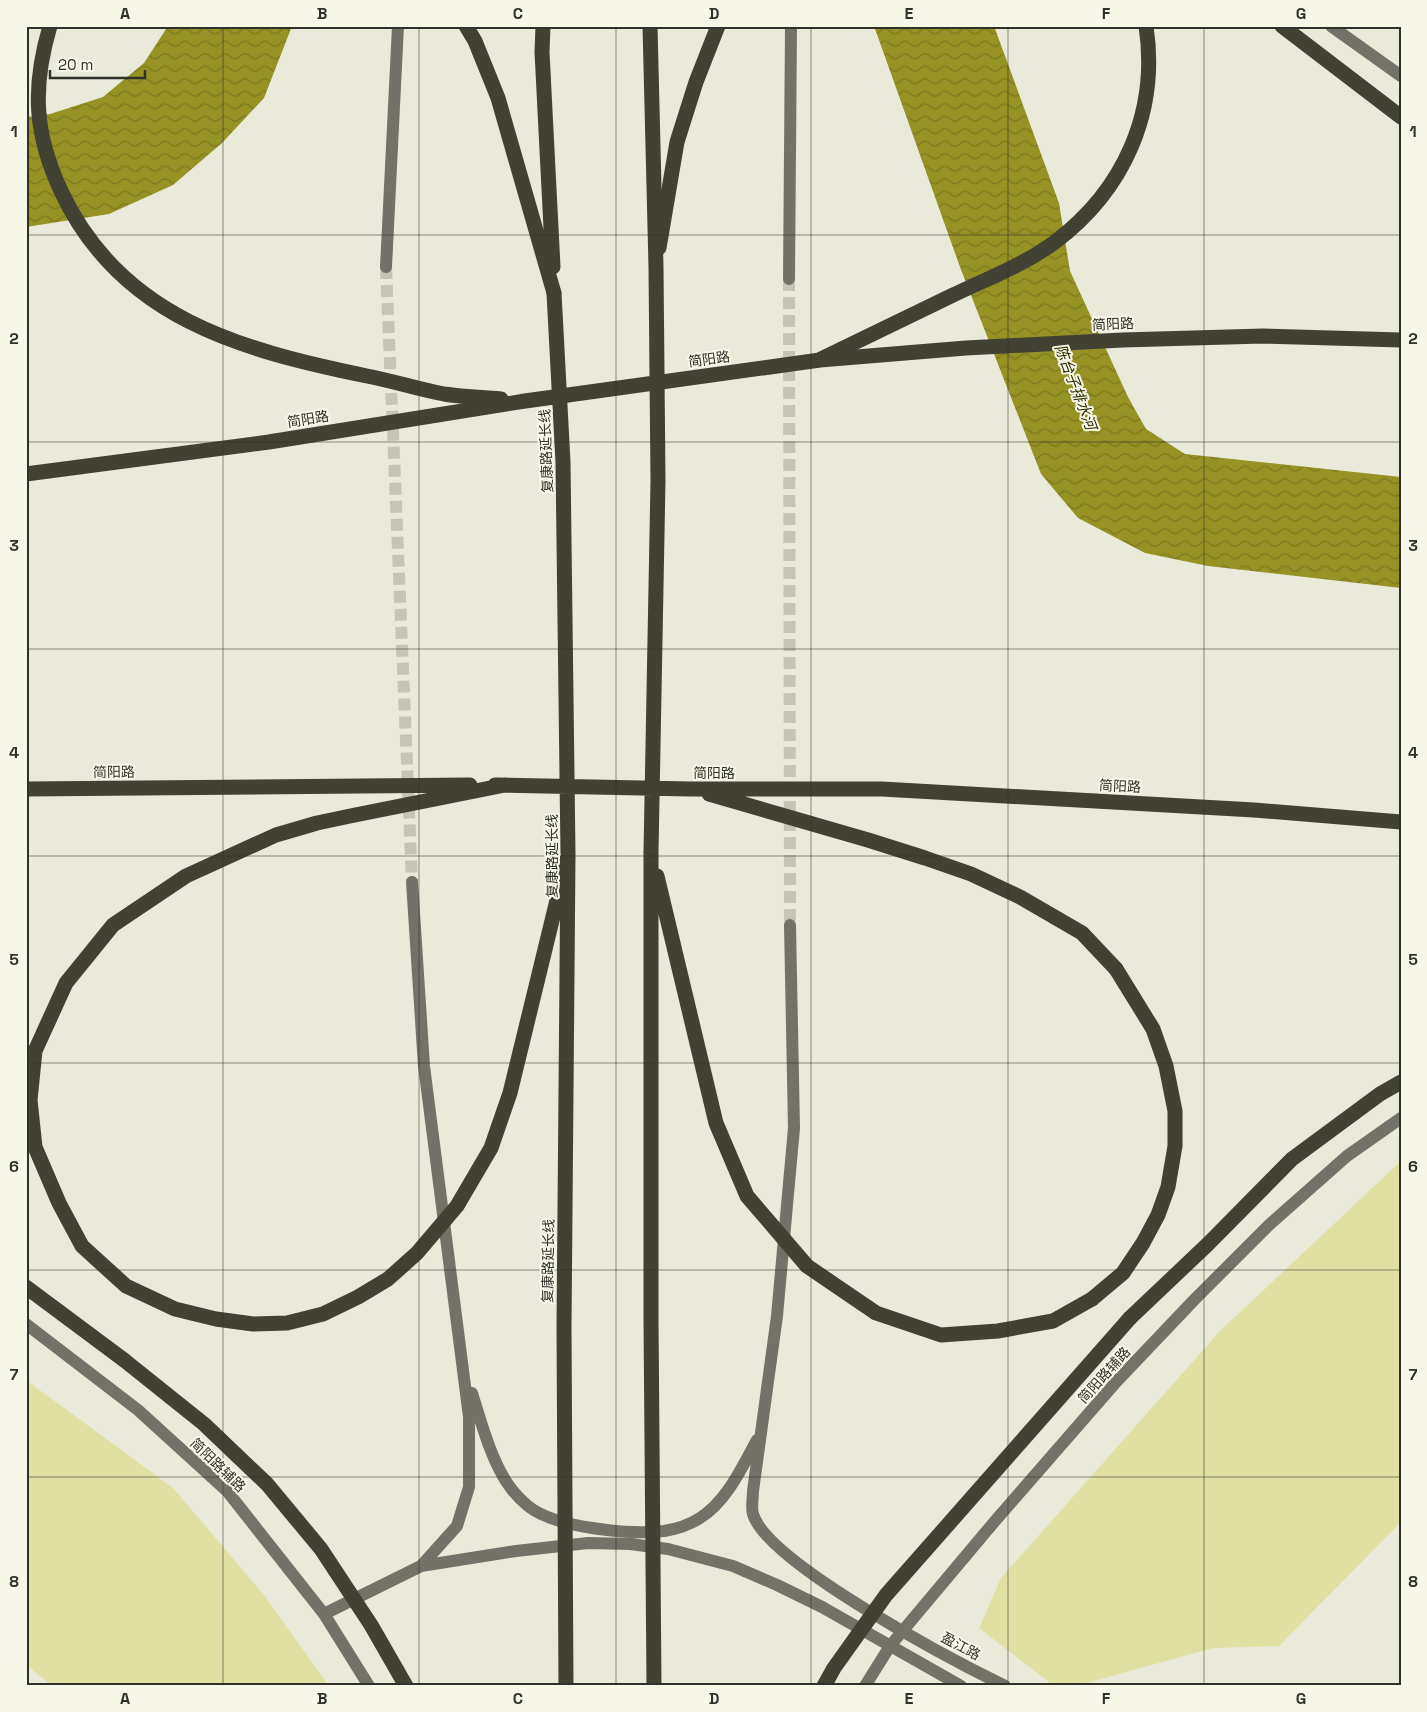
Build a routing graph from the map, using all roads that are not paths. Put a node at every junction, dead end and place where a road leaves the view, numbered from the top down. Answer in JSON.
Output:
{"nodes":[{"id":1,"x":50,"y":26,"type":"edge"},
{"id":2,"x":398,"y":26,"type":"edge"},
{"id":3,"x":466,"y":26,"type":"edge"},
{"id":4,"x":543,"y":26,"type":"edge"},
{"id":5,"x":650,"y":26,"type":"edge"},
{"id":6,"x":718,"y":26,"type":"edge"},
{"id":7,"x":791,"y":26,"type":"edge"},
{"id":8,"x":1146,"y":26,"type":"edge"},
{"id":9,"x":1282,"y":26,"type":"edge"},
{"id":10,"x":1331,"y":26,"type":"edge"},
{"id":11,"x":1401,"y":76,"type":"edge"},
{"id":12,"x":1401,"y":117,"type":"edge"},
{"id":13,"x":656,"y":267,"type":"junction"},
{"id":14,"x":386,"y":268,"type":"tunnel mouth"},
{"id":15,"x":789,"y":280,"type":"tunnel mouth"},
{"id":16,"x":554,"y":293,"type":"junction"},
{"id":17,"x":1401,"y":340,"type":"edge"},
{"id":18,"x":820,"y":360,"type":"junction"},
{"id":19,"x":525,"y":401,"type":"junction"},
{"id":20,"x":26,"y":474,"type":"edge"},
{"id":21,"x":505,"y":785,"type":"junction"},
{"id":22,"x":26,"y":789,"type":"edge"},
{"id":23,"x":690,"y":789,"type":"junction"},
{"id":24,"x":1401,"y":822,"type":"edge"},
{"id":25,"x":651,"y":852,"type":"junction"},
{"id":26,"x":568,"y":856,"type":"junction"},
{"id":27,"x":412,"y":882,"type":"tunnel mouth"},
{"id":28,"x":790,"y":925,"type":"tunnel mouth"},
{"id":29,"x":1401,"y":1082,"type":"edge"},
{"id":30,"x":1401,"y":1118,"type":"edge"},
{"id":31,"x":26,"y":1287,"type":"edge"},
{"id":32,"x":26,"y":1324,"type":"edge"},
{"id":33,"x":462,"y":1362,"type":"junction"},
{"id":34,"x":760,"y":1433,"type":"junction"},
{"id":35,"x":421,"y":1566,"type":"junction"},
{"id":36,"x":324,"y":1614,"type":"junction"},
{"id":37,"x":902,"y":1631,"type":"junction"},
{"id":38,"x":890,"y":1646,"type":"junction"},
{"id":39,"x":369,"y":1686,"type":"edge"},
{"id":40,"x":406,"y":1686,"type":"edge"},
{"id":41,"x":566,"y":1686,"type":"edge"},
{"id":42,"x":654,"y":1686,"type":"edge"},
{"id":43,"x":824,"y":1686,"type":"edge"},
{"id":44,"x":865,"y":1686,"type":"edge"},
{"id":45,"x":961,"y":1686,"type":"edge"},
{"id":46,"x":1006,"y":1686,"type":"edge"}],
"edges":[{"from":1,"to":19,"type":"highway","bridge":true},
{"from":2,"to":14,"type":"main road"},
{"from":3,"to":16,"type":"highway"},
{"from":4,"to":16,"type":"highway","name":"复康路延长线"},
{"from":5,"to":13,"type":"highway","bridge":true},
{"from":6,"to":13,"type":"highway","bridge":true},
{"from":7,"to":15,"type":"main road"},
{"from":8,"to":18,"type":"highway"},
{"from":9,"to":12,"type":"highway"},
{"from":10,"to":11,"type":"main road"},
{"from":13,"to":25,"type":"highway","bridge":true},
{"from":16,"to":26,"type":"highway","name":"复康路延长线","bridge":true},
{"from":17,"to":18,"type":"highway","name":"简阳路","bridge":true},
{"from":18,"to":19,"type":"highway","name":"简阳路","bridge":true},
{"from":19,"to":20,"type":"highway","name":"简阳路","bridge":true},
{"from":21,"to":22,"type":"highway","name":"简阳路","bridge":true},
{"from":21,"to":23,"type":"highway","name":"简阳路","bridge":true},
{"from":21,"to":26,"type":"highway","bridge":true},
{"from":23,"to":24,"type":"highway","name":"简阳路","bridge":true},
{"from":23,"to":25,"type":"highway","bridge":true},
{"from":25,"to":42,"type":"highway","bridge":true},
{"from":26,"to":41,"type":"highway","name":"复康路延长线","bridge":true},
{"from":27,"to":33,"type":"main road"},
{"from":28,"to":34,"type":"main road","name":"盈江路"},
{"from":29,"to":43,"type":"highway","bridge":true},
{"from":30,"to":37,"type":"main road","name":"简阳路辅路"},
{"from":31,"to":40,"type":"highway","bridge":true},
{"from":32,"to":36,"type":"main road","name":"简阳路辅路"},
{"from":33,"to":34,"type":"main road"},
{"from":33,"to":35,"type":"main road"},
{"from":34,"to":37,"type":"main road","name":"盈江路"},
{"from":35,"to":36,"type":"main road"},
{"from":35,"to":38,"type":"main road"},
{"from":36,"to":39,"type":"main road","name":"简阳路辅路"},
{"from":37,"to":38,"type":"main road","name":"简阳路辅路"},
{"from":37,"to":46,"type":"main road","name":"盈江路"},
{"from":38,"to":44,"type":"main road","name":"简阳路辅路"},
{"from":38,"to":45,"type":"main road"}]}
